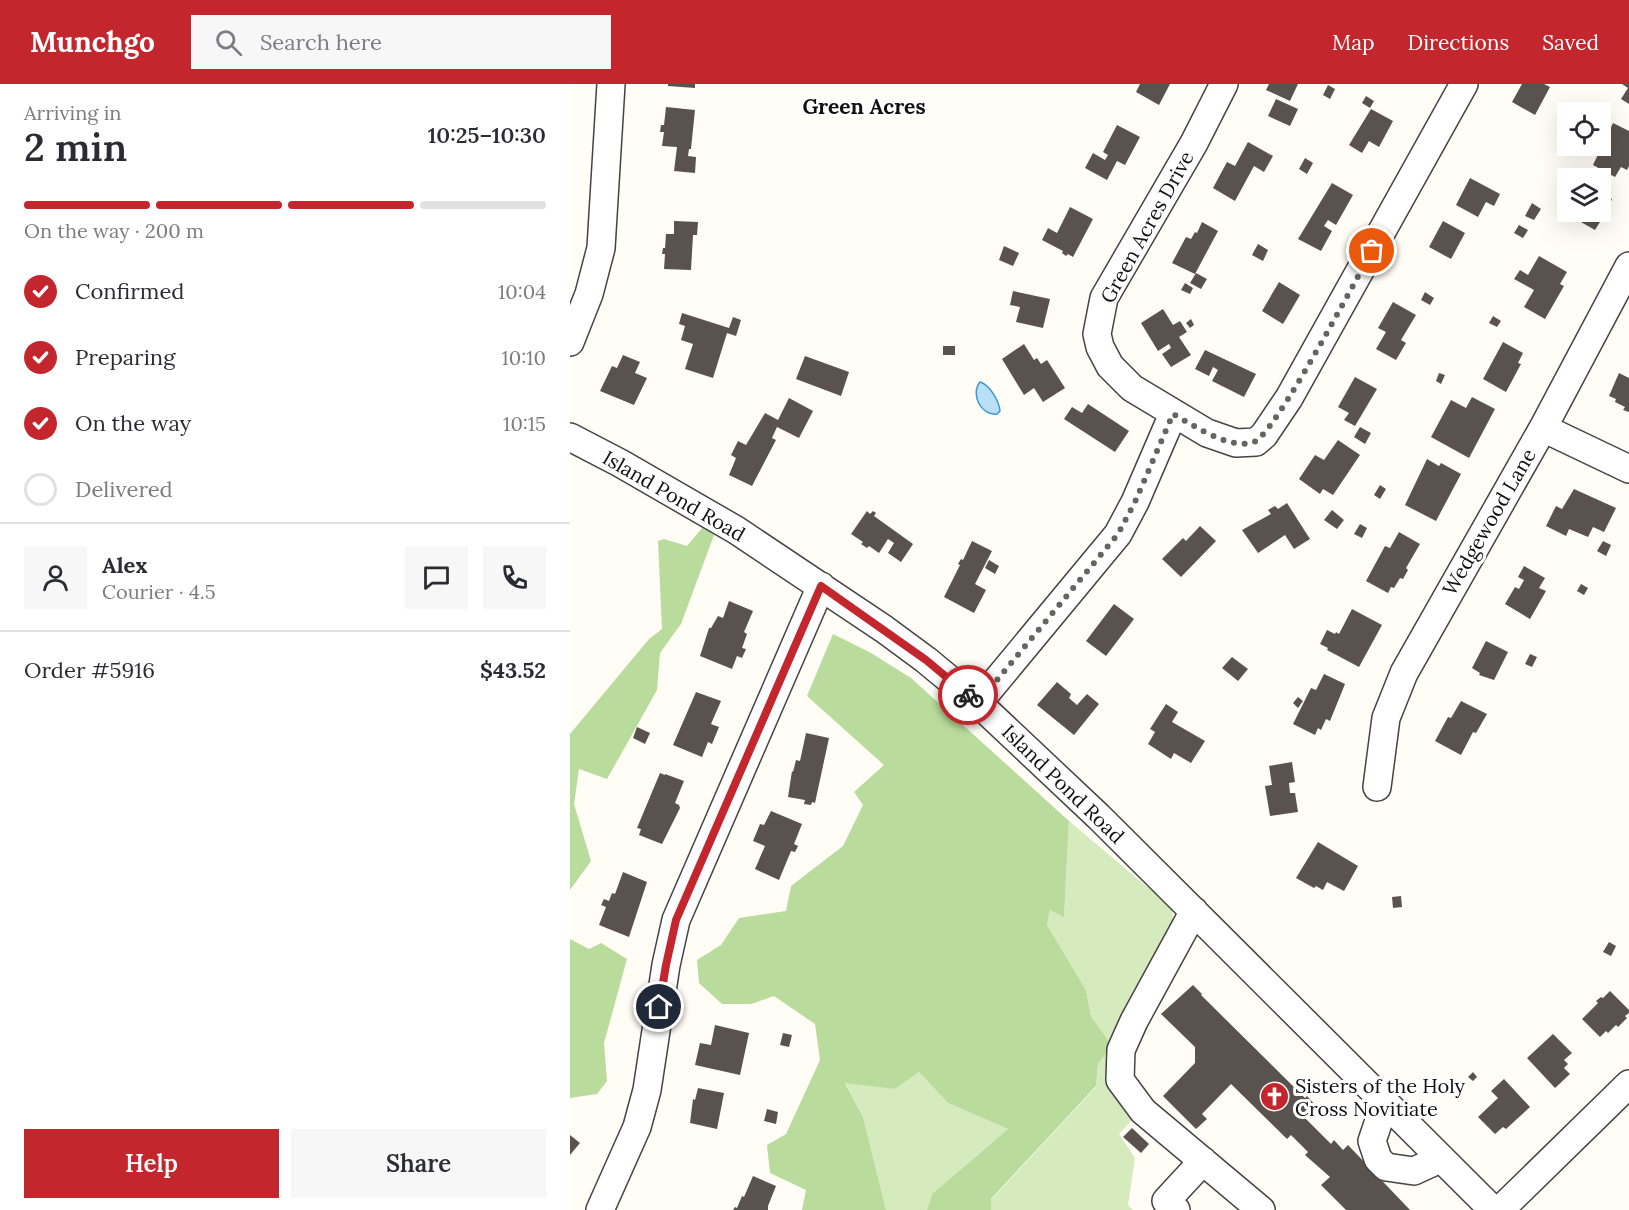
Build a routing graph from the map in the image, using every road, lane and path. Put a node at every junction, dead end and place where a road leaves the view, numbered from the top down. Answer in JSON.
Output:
{"nodes":[{"id":1,"x":611,"y":84,"type":"edge"},
{"id":2,"x":1224,"y":84,"type":"edge"},
{"id":3,"x":1464,"y":84,"type":"edge"},
{"id":4,"x":1629,"y":266,"type":"edge"},
{"id":5,"x":570,"y":342,"type":"edge"},
{"id":6,"x":1173,"y":414,"type":"junction"},
{"id":7,"x":1543,"y":428,"type":"junction"},
{"id":8,"x":570,"y":437,"type":"edge"},
{"id":9,"x":1629,"y":469,"type":"edge"},
{"id":10,"x":821,"y":586,"type":"junction"},
{"id":11,"x":978,"y":703,"type":"junction"},
{"id":12,"x":1377,"y":787,"type":"dead end"},
{"id":13,"x":1194,"y":911,"type":"junction"},
{"id":14,"x":1629,"y":1084,"type":"edge"},
{"id":15,"x":1385,"y":1103,"type":"junction"},
{"id":16,"x":1440,"y":1159,"type":"junction"},
{"id":17,"x":1203,"y":1161,"type":"junction"},
{"id":18,"x":600,"y":1210,"type":"edge"},
{"id":19,"x":1176,"y":1210,"type":"edge"},
{"id":20,"x":1261,"y":1210,"type":"edge"},
{"id":21,"x":1493,"y":1210,"type":"edge"},
{"id":22,"x":1500,"y":1210,"type":"edge"}],
"edges":[{"from":1,"to":5,"type":"street"},
{"from":2,"to":6,"type":"street","name":"Green Acres Drive"},
{"from":3,"to":6,"type":"street","name":"Green Acres Drive"},
{"from":4,"to":7,"type":"street","name":"Wedgewood Lane"},
{"from":6,"to":11,"type":"street"},
{"from":7,"to":9,"type":"street"},
{"from":7,"to":12,"type":"street","name":"Wedgewood Lane"},
{"from":8,"to":10,"type":"street","name":"Island Pond Road"},
{"from":10,"to":11,"type":"street","name":"Island Pond Road"},
{"from":10,"to":18,"type":"street"},
{"from":11,"to":13,"type":"street","name":"Island Pond Road"},
{"from":13,"to":15,"type":"street","name":"Island Pond Road"},
{"from":13,"to":17,"type":"street"},
{"from":14,"to":22,"type":"street"},
{"from":15,"to":16,"type":"street","name":"Island Pond Road"},
{"from":15,"to":16,"type":"street"},
{"from":16,"to":21,"type":"street","name":"Island Pond Road"},
{"from":17,"to":19,"type":"street"},
{"from":17,"to":20,"type":"street"}]}
